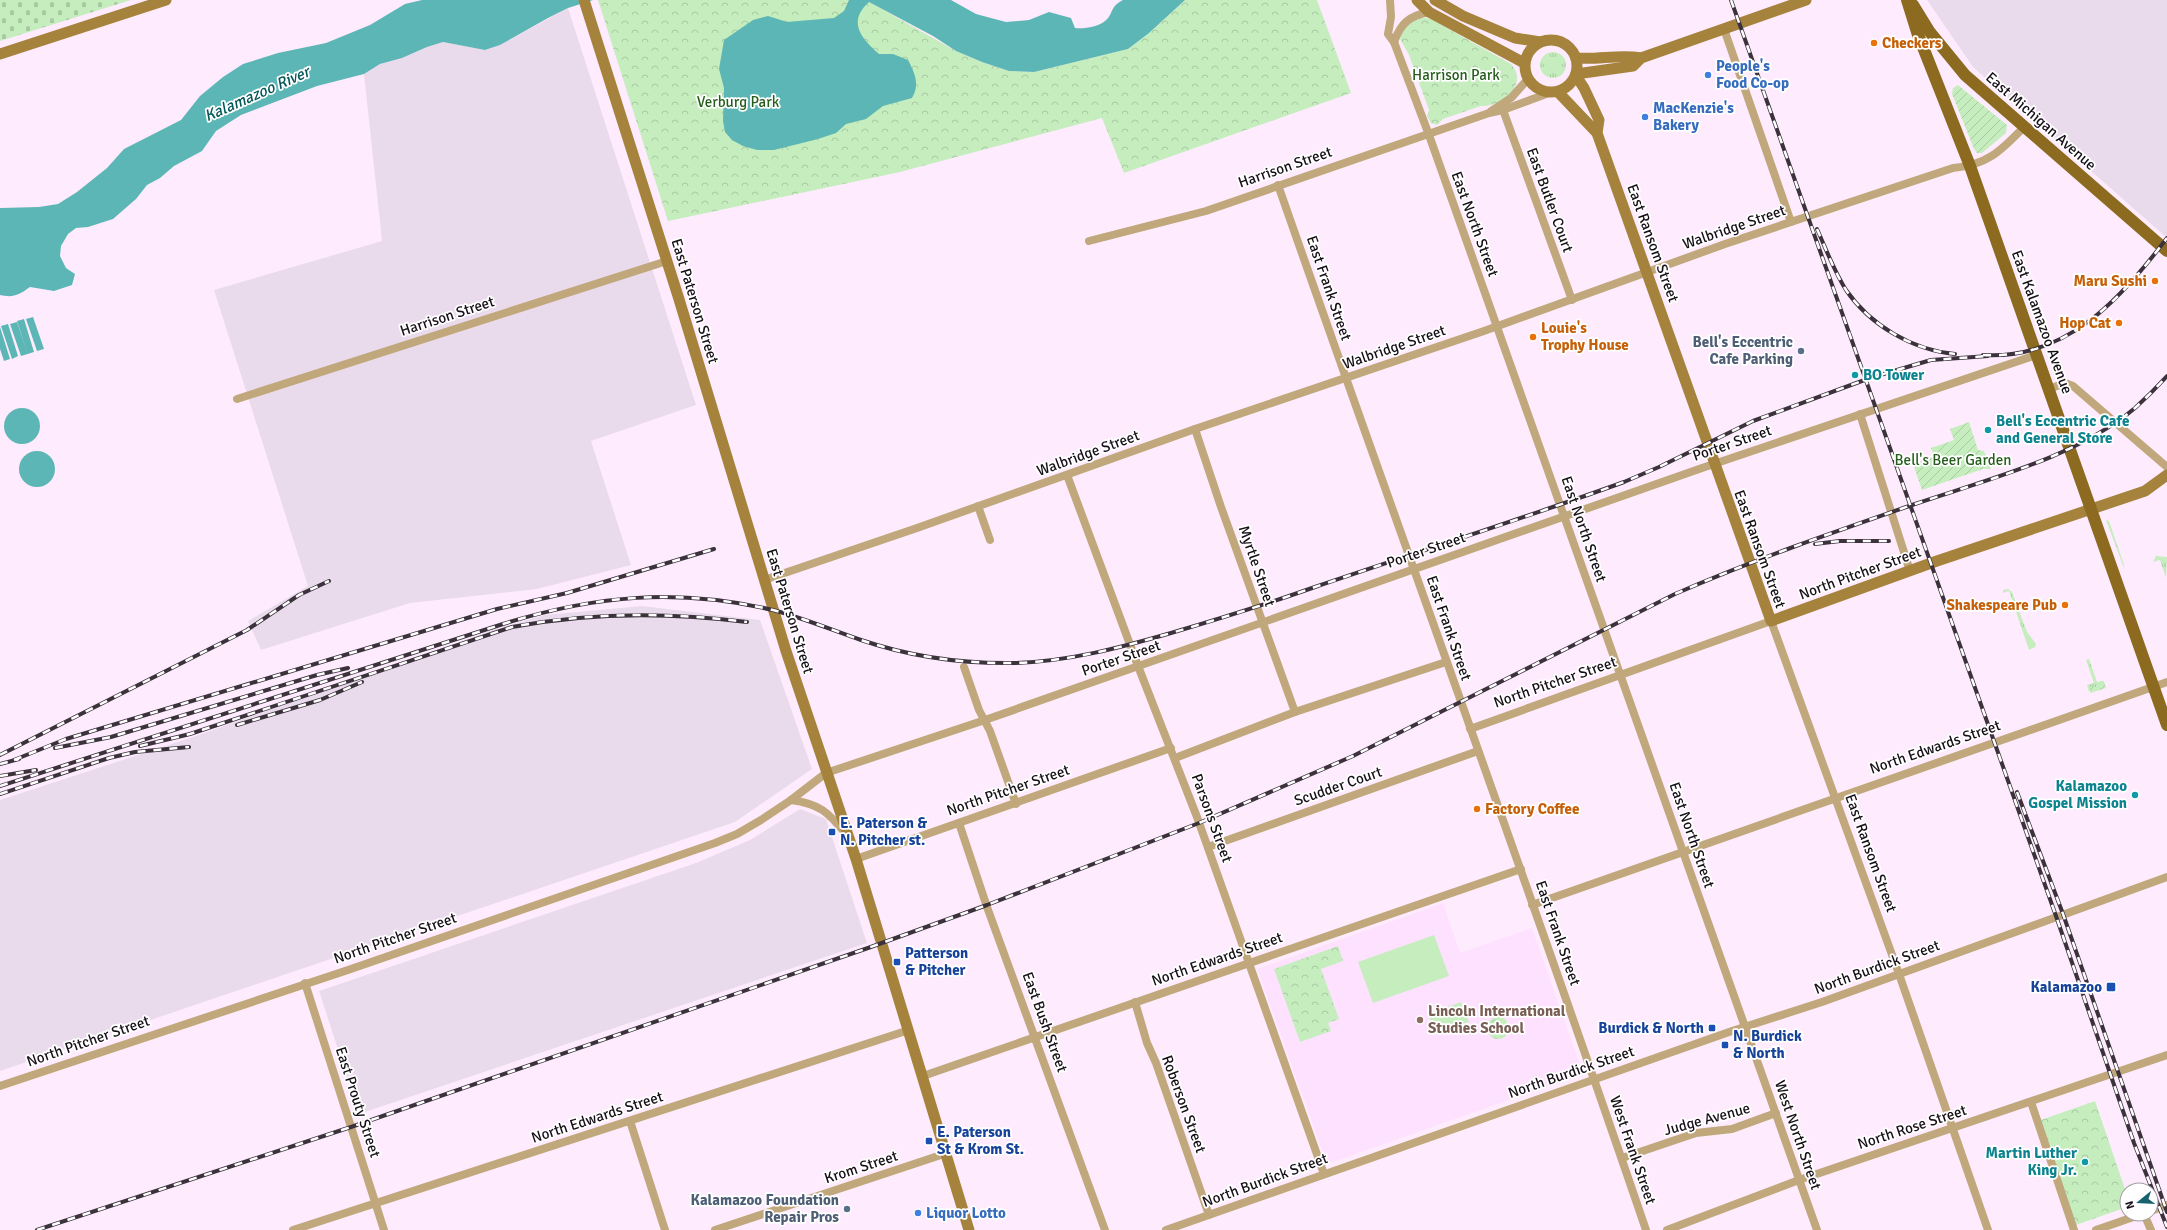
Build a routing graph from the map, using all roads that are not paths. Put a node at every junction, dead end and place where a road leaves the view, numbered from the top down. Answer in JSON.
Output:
{"nodes":[{"id":1,"x":166,"y":0,"type":"edge"},
{"id":2,"x":584,"y":0,"type":"edge"},
{"id":3,"x":1390,"y":0,"type":"edge"},
{"id":4,"x":1417,"y":0,"type":"edge"},
{"id":5,"x":1435,"y":0,"type":"edge"},
{"id":6,"x":1806,"y":0,"type":"edge"},
{"id":7,"x":1907,"y":0,"type":"edge"},
{"id":8,"x":1911,"y":0,"type":"edge"},
{"id":9,"x":1429,"y":12,"type":"junction"},
{"id":10,"x":1724,"y":29,"type":"junction"},
{"id":11,"x":1394,"y":42,"type":"junction"},
{"id":12,"x":1540,"y":42,"type":"junction"},
{"id":13,"x":0,"y":55,"type":"edge"},
{"id":14,"x":1576,"y":58,"type":"junction"},
{"id":15,"x":1642,"y":58,"type":"junction"},
{"id":16,"x":1524,"y":63,"type":"junction"},
{"id":17,"x":1576,"y":75,"type":"junction"},
{"id":18,"x":1528,"y":79,"type":"junction"},
{"id":19,"x":1554,"y":92,"type":"junction"},
{"id":20,"x":1503,"y":110,"type":"junction"},
{"id":21,"x":1489,"y":113,"type":"junction"},
{"id":22,"x":2024,"y":127,"type":"junction"},
{"id":23,"x":1597,"y":133,"type":"junction"},
{"id":24,"x":1429,"y":135,"type":"junction"},
{"id":25,"x":1970,"y":166,"type":"junction"},
{"id":26,"x":1278,"y":185,"type":"junction"},
{"id":27,"x":1791,"y":222,"type":"junction"},
{"id":28,"x":1089,"y":241,"type":"dead end"},
{"id":29,"x":2167,"y":251,"type":"edge"},
{"id":30,"x":667,"y":261,"type":"junction"},
{"id":31,"x":1647,"y":273,"type":"junction"},
{"id":32,"x":1572,"y":300,"type":"junction"},
{"id":33,"x":1497,"y":326,"type":"junction"},
{"id":34,"x":2036,"y":355,"type":"junction"},
{"id":35,"x":1346,"y":378,"type":"junction"},
{"id":36,"x":2049,"y":388,"type":"junction"},
{"id":37,"x":237,"y":399,"type":"dead end"},
{"id":38,"x":1860,"y":414,"type":"junction"},
{"id":39,"x":1195,"y":429,"type":"junction"},
{"id":40,"x":1714,"y":465,"type":"junction"},
{"id":41,"x":2167,"y":467,"type":"edge"},
{"id":42,"x":1067,"y":475,"type":"junction"},
{"id":43,"x":2167,"y":475,"type":"edge"},
{"id":44,"x":978,"y":506,"type":"junction"},
{"id":45,"x":2091,"y":510,"type":"junction"},
{"id":46,"x":1564,"y":516,"type":"junction"},
{"id":47,"x":990,"y":540,"type":"dead end"},
{"id":48,"x":1414,"y":569,"type":"junction"},
{"id":49,"x":1910,"y":571,"type":"junction"},
{"id":50,"x":764,"y":580,"type":"junction"},
{"id":51,"x":1262,"y":622,"type":"junction"},
{"id":52,"x":1771,"y":622,"type":"junction"},
{"id":53,"x":1446,"y":662,"type":"junction"},
{"id":54,"x":1138,"y":666,"type":"junction"},
{"id":55,"x":964,"y":667,"type":"dead end"},
{"id":56,"x":1621,"y":675,"type":"junction"},
{"id":57,"x":2167,"y":682,"type":"edge"},
{"id":58,"x":2154,"y":687,"type":"junction"},
{"id":59,"x":1295,"y":712,"type":"junction"},
{"id":60,"x":985,"y":720,"type":"junction"},
{"id":61,"x":2167,"y":724,"type":"edge"},
{"id":62,"x":1470,"y":729,"type":"junction"},
{"id":63,"x":1171,"y":748,"type":"junction"},
{"id":64,"x":1478,"y":751,"type":"junction"},
{"id":65,"x":1175,"y":758,"type":"junction"},
{"id":66,"x":826,"y":773,"type":"junction"},
{"id":67,"x":1836,"y":797,"type":"junction"},
{"id":68,"x":791,"y":800,"type":"junction"},
{"id":69,"x":1016,"y":804,"type":"junction"},
{"id":70,"x":960,"y":823,"type":"junction"},
{"id":71,"x":848,"y":837,"type":"junction"},
{"id":72,"x":1208,"y":847,"type":"junction"},
{"id":73,"x":1682,"y":851,"type":"junction"},
{"id":74,"x":856,"y":859,"type":"junction"},
{"id":75,"x":1521,"y":868,"type":"junction"},
{"id":76,"x":2167,"y":877,"type":"edge"},
{"id":77,"x":1532,"y":904,"type":"junction"},
{"id":78,"x":1250,"y":963,"type":"junction"},
{"id":79,"x":1899,"y":974,"type":"junction"},
{"id":80,"x":305,"y":983,"type":"junction"},
{"id":81,"x":1135,"y":1002,"type":"junction"},
{"id":82,"x":1745,"y":1027,"type":"junction"},
{"id":83,"x":909,"y":1030,"type":"junction"},
{"id":84,"x":1036,"y":1037,"type":"junction"},
{"id":85,"x":2167,"y":1056,"type":"edge"},
{"id":86,"x":923,"y":1076,"type":"junction"},
{"id":87,"x":1594,"y":1079,"type":"junction"},
{"id":88,"x":0,"y":1086,"type":"edge"},
{"id":89,"x":2031,"y":1102,"type":"junction"},
{"id":90,"x":1776,"y":1113,"type":"junction"},
{"id":91,"x":630,"y":1121,"type":"junction"},
{"id":92,"x":1953,"y":1128,"type":"junction"},
{"id":93,"x":947,"y":1154,"type":"junction"},
{"id":94,"x":1622,"y":1158,"type":"junction"},
{"id":95,"x":1324,"y":1174,"type":"junction"},
{"id":96,"x":1799,"y":1180,"type":"junction"},
{"id":97,"x":375,"y":1203,"type":"junction"},
{"id":98,"x":1209,"y":1215,"type":"junction"},
{"id":99,"x":2120,"y":1222,"type":"edge"},
{"id":100,"x":294,"y":1230,"type":"edge"},
{"id":101,"x":384,"y":1230,"type":"edge"},
{"id":102,"x":665,"y":1230,"type":"edge"},
{"id":103,"x":714,"y":1230,"type":"edge"},
{"id":104,"x":969,"y":1230,"type":"edge"},
{"id":105,"x":1105,"y":1230,"type":"edge"},
{"id":106,"x":1166,"y":1230,"type":"edge"},
{"id":107,"x":1646,"y":1230,"type":"edge"},
{"id":108,"x":1667,"y":1230,"type":"edge"},
{"id":109,"x":1817,"y":1230,"type":"edge"},
{"id":110,"x":1988,"y":1230,"type":"edge"},
{"id":111,"x":2074,"y":1230,"type":"edge"},
{"id":112,"x":2096,"y":1230,"type":"edge"}],
"edges":[{"from":1,"to":13,"type":"street"},
{"from":2,"to":30,"type":"street","name":"East Paterson Street"},
{"from":3,"to":11,"type":"street","name":"East North Street"},
{"from":4,"to":9,"type":"street"},
{"from":5,"to":12,"type":"street"},
{"from":6,"to":10,"type":"street"},
{"from":7,"to":25,"type":"main road","name":"East Kalamazoo Avenue"},
{"from":8,"to":22,"type":"main road","name":"East Michigan Avenue"},
{"from":9,"to":11,"type":"street"},
{"from":9,"to":16,"type":"street"},
{"from":10,"to":15,"type":"street"},
{"from":10,"to":27,"type":"street"},
{"from":11,"to":24,"type":"street","name":"East North Street"},
{"from":12,"to":14,"type":"street"},
{"from":12,"to":16,"type":"street"},
{"from":14,"to":15,"type":"street"},
{"from":14,"to":17,"type":"street"},
{"from":15,"to":17,"type":"street"},
{"from":16,"to":18,"type":"street"},
{"from":17,"to":19,"type":"street"},
{"from":17,"to":23,"type":"street","name":"East Ransom Street"},
{"from":18,"to":19,"type":"street"},
{"from":18,"to":21,"type":"street","name":"Harrison Street"},
{"from":19,"to":20,"type":"street","name":"Harrison Street"},
{"from":19,"to":23,"type":"street","name":"East Ransom Street"},
{"from":20,"to":21,"type":"street","name":"Harrison Street"},
{"from":20,"to":32,"type":"street","name":"East Butler Court"},
{"from":21,"to":24,"type":"street","name":"Harrison Street"},
{"from":22,"to":25,"type":"street","name":"Walbridge Street"},
{"from":22,"to":29,"type":"main road","name":"East Michigan Avenue"},
{"from":23,"to":31,"type":"street","name":"East Ransom Street"},
{"from":24,"to":26,"type":"street","name":"Harrison Street"},
{"from":24,"to":33,"type":"street","name":"East North Street"},
{"from":25,"to":27,"type":"street","name":"Walbridge Street"},
{"from":25,"to":34,"type":"main road","name":"East Kalamazoo Avenue"},
{"from":26,"to":28,"type":"street","name":"Harrison Street"},
{"from":26,"to":35,"type":"street","name":"East Frank Street"},
{"from":27,"to":31,"type":"street","name":"Walbridge Street"},
{"from":30,"to":37,"type":"street","name":"Harrison Street"},
{"from":30,"to":50,"type":"street","name":"East Paterson Street"},
{"from":31,"to":32,"type":"street","name":"Walbridge Street"},
{"from":31,"to":40,"type":"street","name":"East Ransom Street"},
{"from":32,"to":33,"type":"street","name":"Walbridge Street"},
{"from":33,"to":35,"type":"street","name":"Walbridge Street"},
{"from":33,"to":46,"type":"street","name":"East North Street"},
{"from":34,"to":36,"type":"main road","name":"East Kalamazoo Avenue"},
{"from":34,"to":38,"type":"street","name":"Porter Street"},
{"from":35,"to":39,"type":"street","name":"Walbridge Street"},
{"from":35,"to":48,"type":"street","name":"East Frank Street"},
{"from":36,"to":41,"type":"street"},
{"from":36,"to":45,"type":"main road","name":"East Kalamazoo Avenue"},
{"from":38,"to":40,"type":"street","name":"Porter Street"},
{"from":38,"to":49,"type":"street"},
{"from":39,"to":42,"type":"street","name":"Walbridge Street"},
{"from":39,"to":51,"type":"street","name":"Myrtle Street"},
{"from":40,"to":46,"type":"street","name":"Porter Street"},
{"from":40,"to":52,"type":"street","name":"East Ransom Street"},
{"from":42,"to":44,"type":"street","name":"Walbridge Street"},
{"from":42,"to":54,"type":"street","name":"Parsons Street"},
{"from":43,"to":45,"type":"street","name":"North Pitcher Street"},
{"from":44,"to":47,"type":"street"},
{"from":44,"to":50,"type":"street","name":"Walbridge Street"},
{"from":45,"to":49,"type":"street","name":"North Pitcher Street"},
{"from":45,"to":58,"type":"main road","name":"East Kalamazoo Avenue"},
{"from":46,"to":48,"type":"street","name":"Porter Street"},
{"from":46,"to":56,"type":"street","name":"East North Street"},
{"from":48,"to":51,"type":"street","name":"Porter Street"},
{"from":48,"to":53,"type":"street","name":"East Frank Street"},
{"from":49,"to":52,"type":"street","name":"North Pitcher Street"},
{"from":50,"to":66,"type":"street","name":"East Paterson Street"},
{"from":51,"to":54,"type":"street","name":"Porter Street"},
{"from":51,"to":59,"type":"street","name":"Myrtle Street"},
{"from":52,"to":56,"type":"street","name":"North Pitcher Street"},
{"from":52,"to":67,"type":"street","name":"East Ransom Street"},
{"from":53,"to":59,"type":"street"},
{"from":53,"to":62,"type":"street","name":"East Frank Street"},
{"from":54,"to":60,"type":"street","name":"Porter Street"},
{"from":54,"to":63,"type":"street","name":"Parsons Street"},
{"from":55,"to":60,"type":"street"},
{"from":56,"to":62,"type":"street","name":"North Pitcher Street"},
{"from":56,"to":73,"type":"street","name":"East North Street"},
{"from":57,"to":58,"type":"street","name":"North Edwards Street"},
{"from":58,"to":61,"type":"main road","name":"East Kalamazoo Avenue"},
{"from":58,"to":67,"type":"street","name":"North Edwards Street"},
{"from":59,"to":65,"type":"street"},
{"from":60,"to":66,"type":"street","name":"Porter Street"},
{"from":60,"to":69,"type":"street"},
{"from":62,"to":64,"type":"street","name":"East Frank Street"},
{"from":63,"to":65,"type":"street","name":"Parsons Street"},
{"from":63,"to":69,"type":"street","name":"North Pitcher Street"},
{"from":64,"to":72,"type":"street","name":"Scudder Court"},
{"from":64,"to":75,"type":"street","name":"East Frank Street"},
{"from":65,"to":72,"type":"street","name":"Parsons Street"},
{"from":66,"to":68,"type":"street","name":"North Pitcher Street"},
{"from":66,"to":71,"type":"street","name":"East Paterson Street"},
{"from":67,"to":73,"type":"street","name":"North Edwards Street"},
{"from":67,"to":79,"type":"street","name":"East Ransom Street"},
{"from":68,"to":71,"type":"street"},
{"from":68,"to":80,"type":"street","name":"North Pitcher Street"},
{"from":69,"to":70,"type":"street","name":"North Pitcher Street"},
{"from":70,"to":74,"type":"street","name":"North Pitcher Street"},
{"from":70,"to":84,"type":"street","name":"East Bush Street"},
{"from":71,"to":74,"type":"street","name":"East Paterson Street"},
{"from":72,"to":78,"type":"street","name":"Parsons Street"},
{"from":73,"to":77,"type":"street","name":"North Edwards Street"},
{"from":73,"to":82,"type":"street","name":"East North Street"},
{"from":74,"to":83,"type":"street","name":"East Paterson Street"},
{"from":75,"to":77,"type":"street","name":"East Frank Street"},
{"from":75,"to":78,"type":"street","name":"North Edwards Street"},
{"from":76,"to":79,"type":"street","name":"North Burdick Street"},
{"from":77,"to":87,"type":"street","name":"East Frank Street"},
{"from":78,"to":81,"type":"street","name":"North Edwards Street"},
{"from":78,"to":95,"type":"street","name":"Parsons Street"},
{"from":79,"to":82,"type":"street","name":"North Burdick Street"},
{"from":79,"to":92,"type":"street","name":"East Ransom Street"},
{"from":80,"to":88,"type":"street","name":"North Pitcher Street"},
{"from":80,"to":97,"type":"street","name":"East Prouty Street"},
{"from":81,"to":84,"type":"street","name":"North Edwards Street"},
{"from":81,"to":98,"type":"street","name":"Roberson Street"},
{"from":82,"to":87,"type":"street","name":"North Burdick Street"},
{"from":82,"to":90,"type":"street","name":"West North Street"},
{"from":83,"to":86,"type":"street","name":"East Paterson Street"},
{"from":83,"to":91,"type":"street","name":"North Edwards Street"},
{"from":84,"to":86,"type":"street","name":"North Edwards Street"},
{"from":84,"to":105,"type":"street","name":"East Bush Street"},
{"from":85,"to":89,"type":"street","name":"North Rose Street"},
{"from":86,"to":93,"type":"street","name":"East Paterson Street"},
{"from":87,"to":94,"type":"street","name":"West Frank Street"},
{"from":87,"to":95,"type":"street","name":"North Burdick Street"},
{"from":89,"to":92,"type":"street","name":"North Rose Street"},
{"from":89,"to":111,"type":"street"},
{"from":90,"to":94,"type":"street","name":"Judge Avenue"},
{"from":90,"to":96,"type":"street","name":"West North Street"},
{"from":91,"to":97,"type":"street","name":"North Edwards Street"},
{"from":91,"to":102,"type":"street"},
{"from":92,"to":96,"type":"street","name":"North Rose Street"},
{"from":92,"to":110,"type":"street","name":"East Ransom Street"},
{"from":93,"to":103,"type":"street","name":"Krom Street"},
{"from":93,"to":104,"type":"street","name":"East Paterson Street"},
{"from":94,"to":107,"type":"street","name":"West Frank Street"},
{"from":95,"to":98,"type":"street","name":"North Burdick Street"},
{"from":96,"to":108,"type":"street","name":"North Rose Street"},
{"from":96,"to":109,"type":"street","name":"West North Street"},
{"from":97,"to":100,"type":"street","name":"North Edwards Street"},
{"from":97,"to":101,"type":"street","name":"East Prouty Street"},
{"from":98,"to":106,"type":"street","name":"North Burdick Street"},
{"from":99,"to":112,"type":"street"}]}
